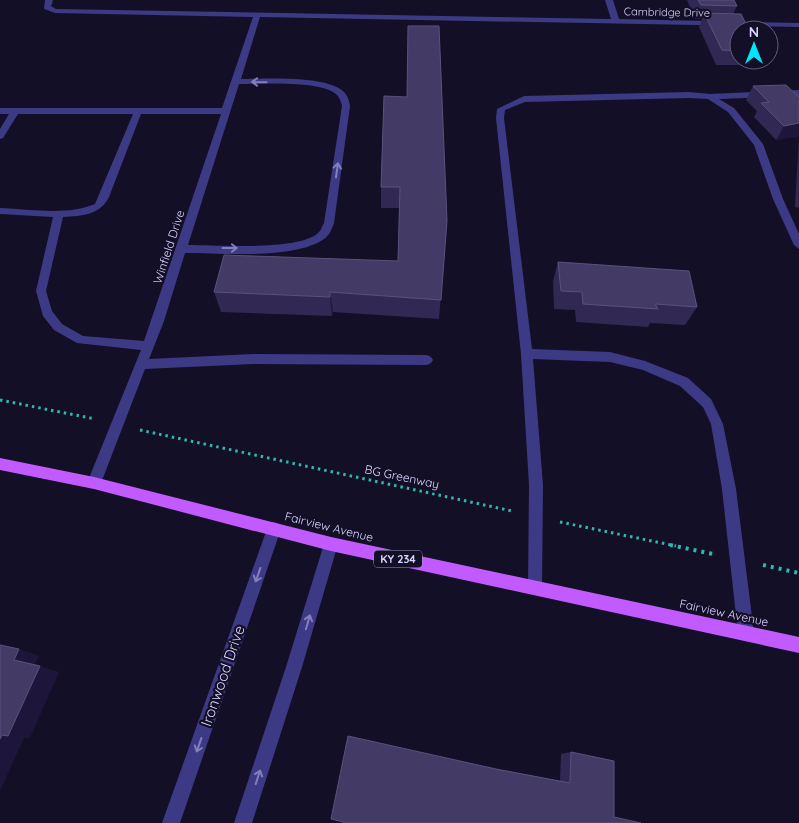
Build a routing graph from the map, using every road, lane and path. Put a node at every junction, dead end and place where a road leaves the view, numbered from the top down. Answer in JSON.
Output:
{"nodes":[{"id":1,"x":49,"y":0,"type":"edge"},
{"id":2,"x":609,"y":0,"type":"edge"},
{"id":3,"x":257,"y":15,"type":"junction"},
{"id":4,"x":616,"y":22,"type":"junction"},
{"id":5,"x":799,"y":25,"type":"edge"},
{"id":6,"x":235,"y":81,"type":"junction"},
{"id":7,"x":799,"y":93,"type":"edge"},
{"id":8,"x":710,"y":97,"type":"junction"},
{"id":9,"x":0,"y":111,"type":"edge"},
{"id":10,"x":15,"y":111,"type":"junction"},
{"id":11,"x":138,"y":111,"type":"junction"},
{"id":12,"x":226,"y":111,"type":"junction"},
{"id":13,"x":0,"y":136,"type":"edge"},
{"id":14,"x":0,"y":211,"type":"edge"},
{"id":15,"x":59,"y":213,"type":"junction"},
{"id":16,"x":799,"y":245,"type":"edge"},
{"id":17,"x":181,"y":248,"type":"junction"},
{"id":18,"x":148,"y":346,"type":"junction"},
{"id":19,"x":527,"y":354,"type":"junction"},
{"id":20,"x":426,"y":360,"type":"dead end"},
{"id":21,"x":141,"y":364,"type":"junction"},
{"id":22,"x":0,"y":400,"type":"edge"},
{"id":23,"x":117,"y":424,"type":"junction"},
{"id":24,"x":0,"y":464,"type":"edge"},
{"id":25,"x":94,"y":483,"type":"junction"},
{"id":26,"x":536,"y":516,"type":"junction"},
{"id":27,"x":274,"y":529,"type":"junction"},
{"id":28,"x":331,"y":544,"type":"junction"},
{"id":29,"x":737,"y":560,"type":"junction"},
{"id":30,"x":799,"y":573,"type":"edge"},
{"id":31,"x":535,"y":588,"type":"junction"},
{"id":32,"x":746,"y":633,"type":"junction"},
{"id":33,"x":799,"y":645,"type":"edge"},
{"id":34,"x":171,"y":823,"type":"edge"},
{"id":35,"x":243,"y":823,"type":"edge"}],
"edges":[{"from":1,"to":3,"type":"street","name":"Cambridge Drive"},
{"from":2,"to":4,"type":"street"},
{"from":3,"to":4,"type":"street","name":"Cambridge Drive"},
{"from":3,"to":6,"type":"street","name":"Winfield Drive"},
{"from":4,"to":5,"type":"street","name":"Cambridge Drive"},
{"from":6,"to":12,"type":"street","name":"Winfield Drive"},
{"from":17,"to":6,"type":"street","one_way":true},
{"from":7,"to":8,"type":"street"},
{"from":8,"to":16,"type":"street"},
{"from":8,"to":19,"type":"street"},
{"from":9,"to":10,"type":"street"},
{"from":10,"to":11,"type":"street"},
{"from":10,"to":13,"type":"street"},
{"from":11,"to":12,"type":"street"},
{"from":11,"to":15,"type":"street"},
{"from":12,"to":17,"type":"street","name":"Winfield Drive"},
{"from":14,"to":15,"type":"street"},
{"from":15,"to":18,"type":"street"},
{"from":17,"to":18,"type":"street","name":"Winfield Drive"},
{"from":18,"to":21,"type":"street","name":"Winfield Drive"},
{"from":19,"to":26,"type":"street"},
{"from":19,"to":29,"type":"street"},
{"from":20,"to":21,"type":"street"},
{"from":21,"to":23,"type":"street","name":"Winfield Drive"},
{"from":22,"to":23,"type":"path","name":"BG Greenway"},
{"from":23,"to":25,"type":"street","name":"Winfield Drive"},
{"from":23,"to":26,"type":"path","name":"BG Greenway"},
{"from":24,"to":25,"type":"main road","name":"Fairview Avenue","number":"KY 234"},
{"from":25,"to":27,"type":"main road","name":"Fairview Avenue","number":"KY 234"},
{"from":26,"to":29,"type":"path","name":"BG Greenway"},
{"from":26,"to":31,"type":"street"},
{"from":27,"to":28,"type":"main road","name":"Fairview Avenue","number":"KY 234"},
{"from":27,"to":34,"type":"street","name":"Ironwood Drive","one_way":true},
{"from":28,"to":31,"type":"main road","name":"Fairview Avenue","number":"KY 234"},
{"from":35,"to":28,"type":"street","one_way":true},
{"from":29,"to":30,"type":"path","name":"BG Greenway"},
{"from":29,"to":32,"type":"street"},
{"from":31,"to":32,"type":"main road","name":"Fairview Avenue","number":"KY 234"},
{"from":32,"to":33,"type":"main road","name":"Fairview Avenue","number":"KY 234"}]}
